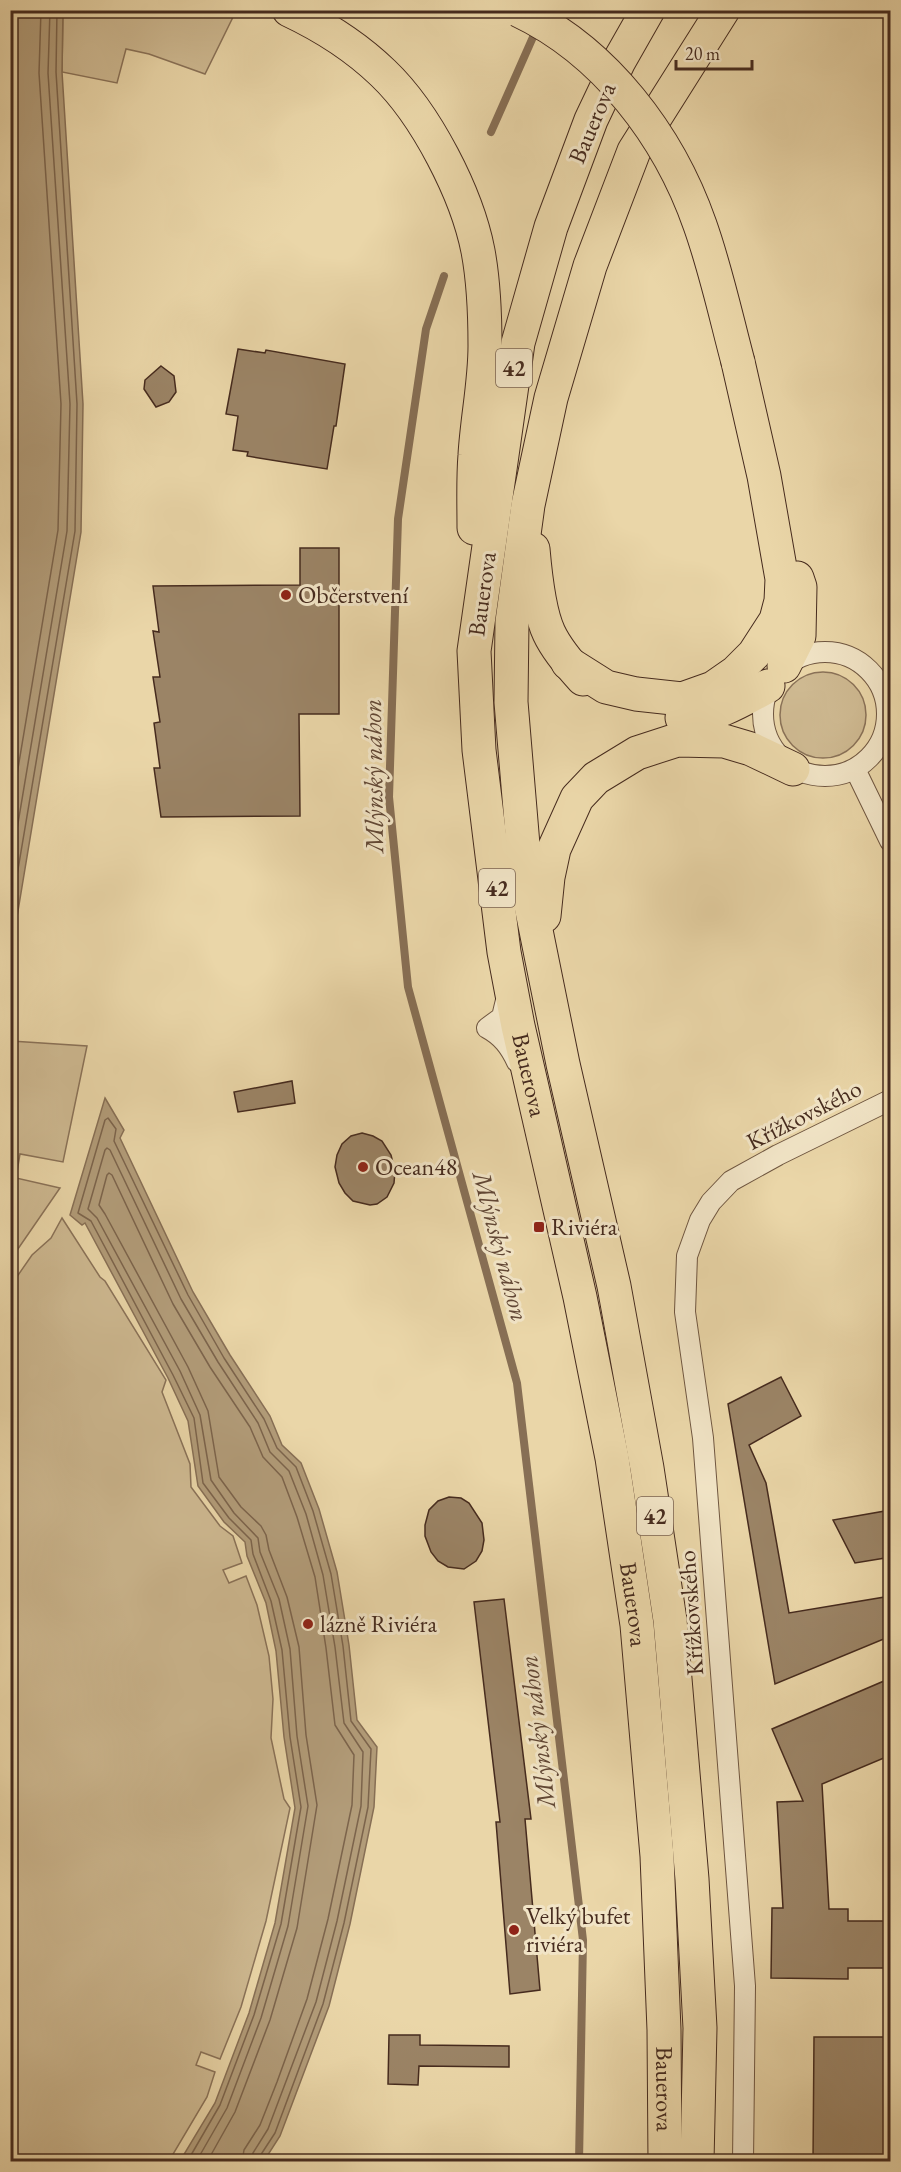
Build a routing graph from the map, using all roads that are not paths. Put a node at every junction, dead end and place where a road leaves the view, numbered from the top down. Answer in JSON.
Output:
{"nodes":[{"id":1,"x":289,"y":10,"type":"edge"},
{"id":2,"x":518,"y":10,"type":"edge"},
{"id":3,"x":648,"y":10,"type":"edge"},
{"id":4,"x":723,"y":10,"type":"edge"},
{"id":5,"x":749,"y":10,"type":"edge"},
{"id":6,"x":681,"y":76,"type":"junction"},
{"id":7,"x":764,"y":476,"type":"junction"},
{"id":8,"x":528,"y":505,"type":"junction"},
{"id":9,"x":474,"y":651,"type":"junction"},
{"id":10,"x":568,"y":663,"type":"junction"},
{"id":11,"x":776,"y":676,"type":"junction"},
{"id":12,"x":794,"y":769,"type":"junction"},
{"id":13,"x":855,"y":769,"type":"junction"},
{"id":14,"x":891,"y":841,"type":"edge"},
{"id":15,"x":538,"y":948,"type":"junction"},
{"id":16,"x":891,"y":1100,"type":"edge"},
{"id":17,"x":665,"y":2162,"type":"edge"},
{"id":18,"x":697,"y":2162,"type":"edge"},
{"id":19,"x":743,"y":2162,"type":"edge"}],
"edges":[{"from":1,"to":9,"type":"highway"},
{"from":2,"to":7,"type":"highway","bridge":true},
{"from":3,"to":9,"type":"highway","name":"Bauerova","number":"42"},
{"from":4,"to":6,"type":"highway","name":"Bauerova","number":"42"},
{"from":5,"to":6,"type":"highway","number":"42"},
{"from":6,"to":8,"type":"highway","name":"Bauerova","number":"42"},
{"from":7,"to":10,"type":"highway"},
{"from":7,"to":11,"type":"highway"},
{"from":8,"to":10,"type":"highway"},
{"from":8,"to":15,"type":"highway","number":"42"},
{"from":9,"to":17,"type":"highway","name":"Bauerova","number":"42"},
{"from":10,"to":11,"type":"highway"},
{"from":11,"to":12,"type":"street"},
{"from":11,"to":13,"type":"street"},
{"from":12,"to":13,"type":"street"},
{"from":12,"to":15,"type":"highway"},
{"from":13,"to":14,"type":"street"},
{"from":15,"to":18,"type":"highway","number":"42"},
{"from":16,"to":19,"type":"street","name":"Křížkovského"}]}
